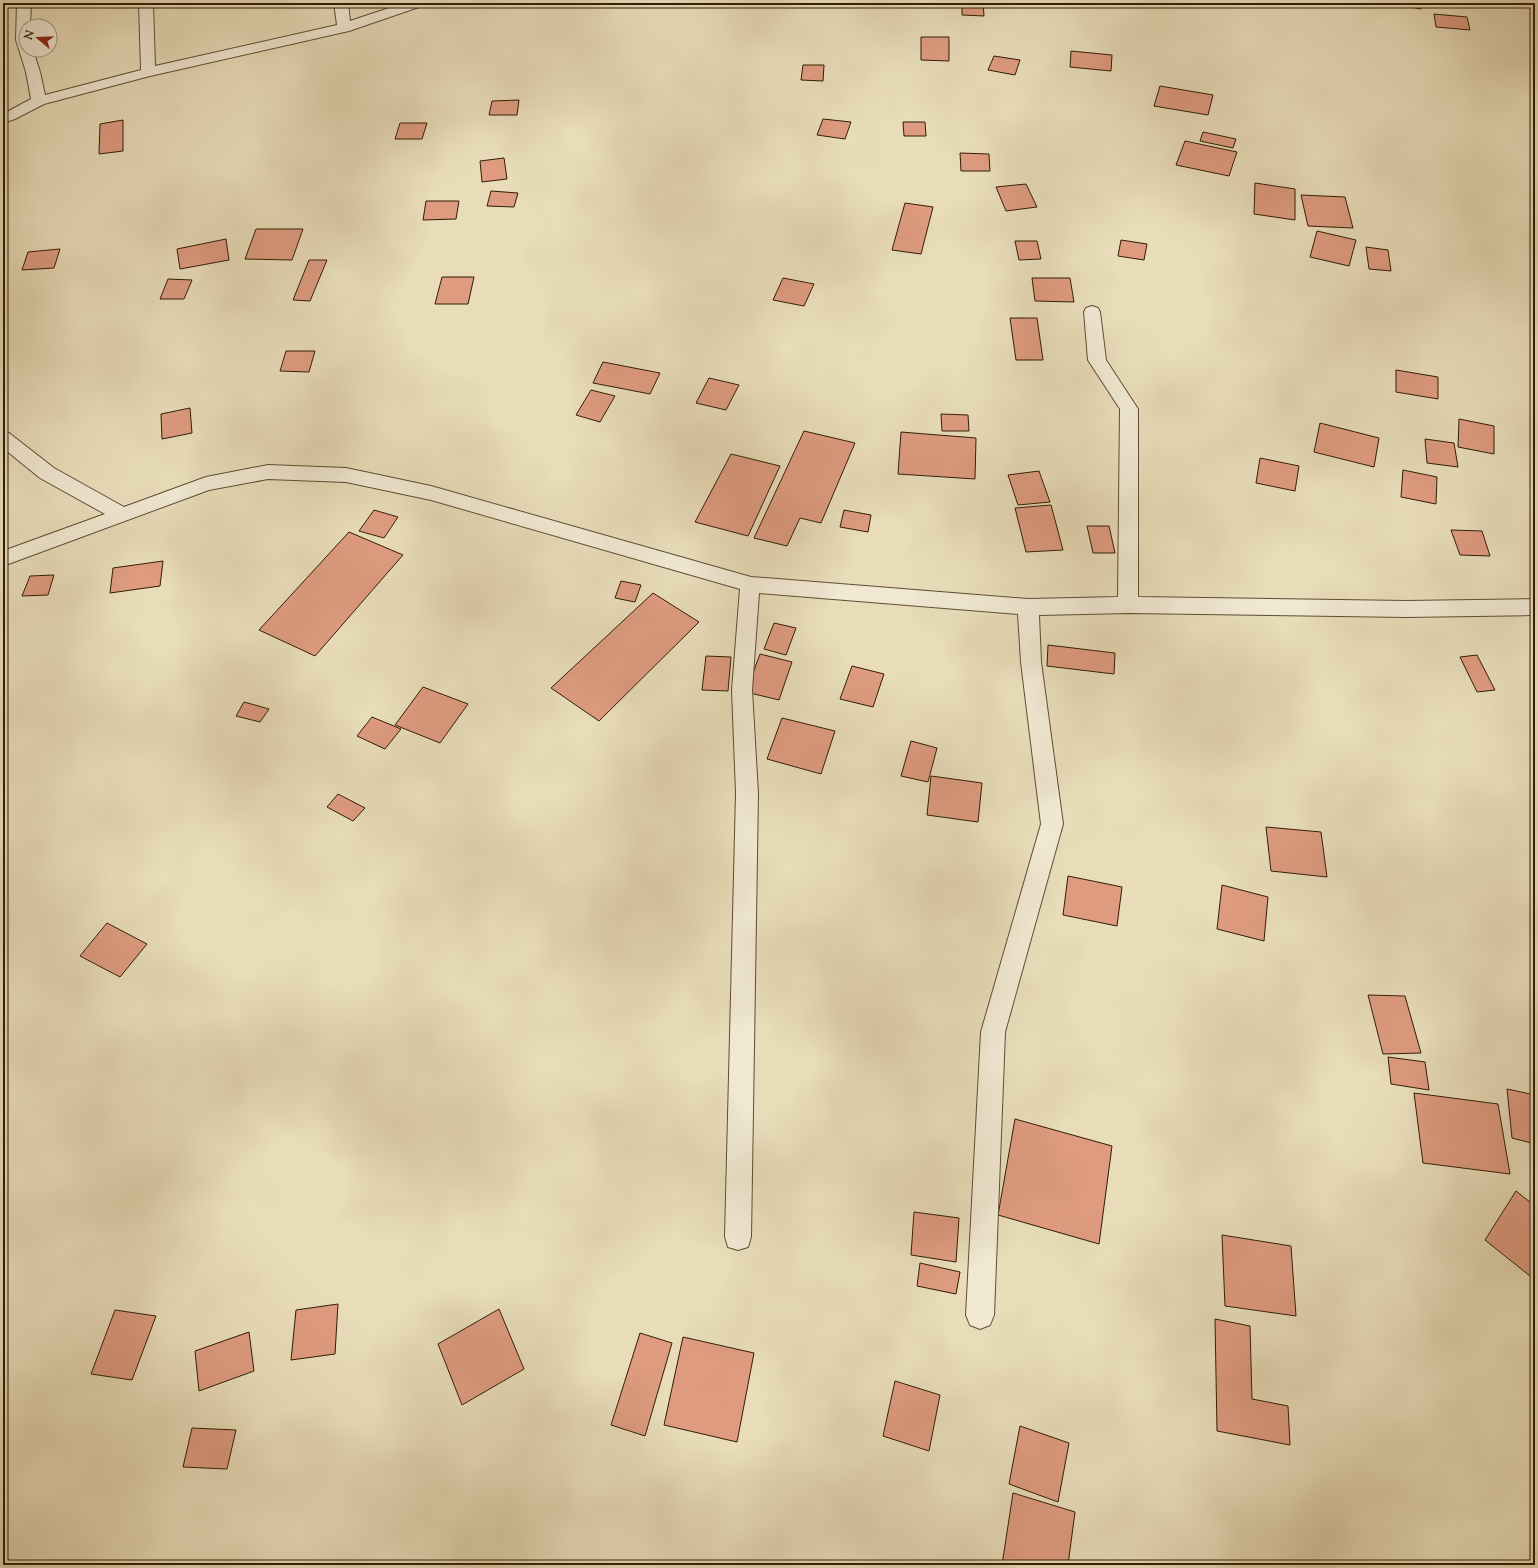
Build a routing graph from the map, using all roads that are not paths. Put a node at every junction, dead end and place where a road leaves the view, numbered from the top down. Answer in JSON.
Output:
{"nodes":[{"id":1,"x":24,"y":3,"type":"edge"},
{"id":2,"x":146,"y":3,"type":"edge"},
{"id":3,"x":341,"y":3,"type":"edge"},
{"id":4,"x":417,"y":3,"type":"edge"},
{"id":5,"x":24,"y":18,"type":"edge"},
{"id":6,"x":344,"y":28,"type":"junction"},
{"id":7,"x":29,"y":58,"type":"edge"},
{"id":8,"x":148,"y":72,"type":"junction"},
{"id":9,"x":39,"y":101,"type":"junction"},
{"id":10,"x":3,"y":118,"type":"edge"},
{"id":11,"x":1092,"y":312,"type":"dead end"},
{"id":12,"x":3,"y":438,"type":"edge"},
{"id":13,"x":122,"y":514,"type":"junction"},
{"id":14,"x":3,"y":559,"type":"edge"},
{"id":15,"x":750,"y":585,"type":"junction"},
{"id":16,"x":1128,"y":605,"type":"junction"},
{"id":17,"x":1028,"y":607,"type":"junction"},
{"id":18,"x":1535,"y":607,"type":"edge"},
{"id":19,"x":738,"y":1237,"type":"dead end"},
{"id":20,"x":980,"y":1315,"type":"dead end"}],
"edges":[{"from":1,"to":5,"type":"street"},
{"from":2,"to":8,"type":"street"},
{"from":3,"to":6,"type":"street"},
{"from":4,"to":6,"type":"street"},
{"from":6,"to":8,"type":"street"},
{"from":7,"to":9,"type":"street"},
{"from":8,"to":9,"type":"street"},
{"from":9,"to":10,"type":"street"},
{"from":11,"to":16,"type":"street"},
{"from":12,"to":13,"type":"street"},
{"from":13,"to":14,"type":"street"},
{"from":13,"to":15,"type":"street"},
{"from":15,"to":17,"type":"street"},
{"from":15,"to":19,"type":"street"},
{"from":16,"to":17,"type":"street"},
{"from":16,"to":18,"type":"street"},
{"from":17,"to":20,"type":"street"}]}
